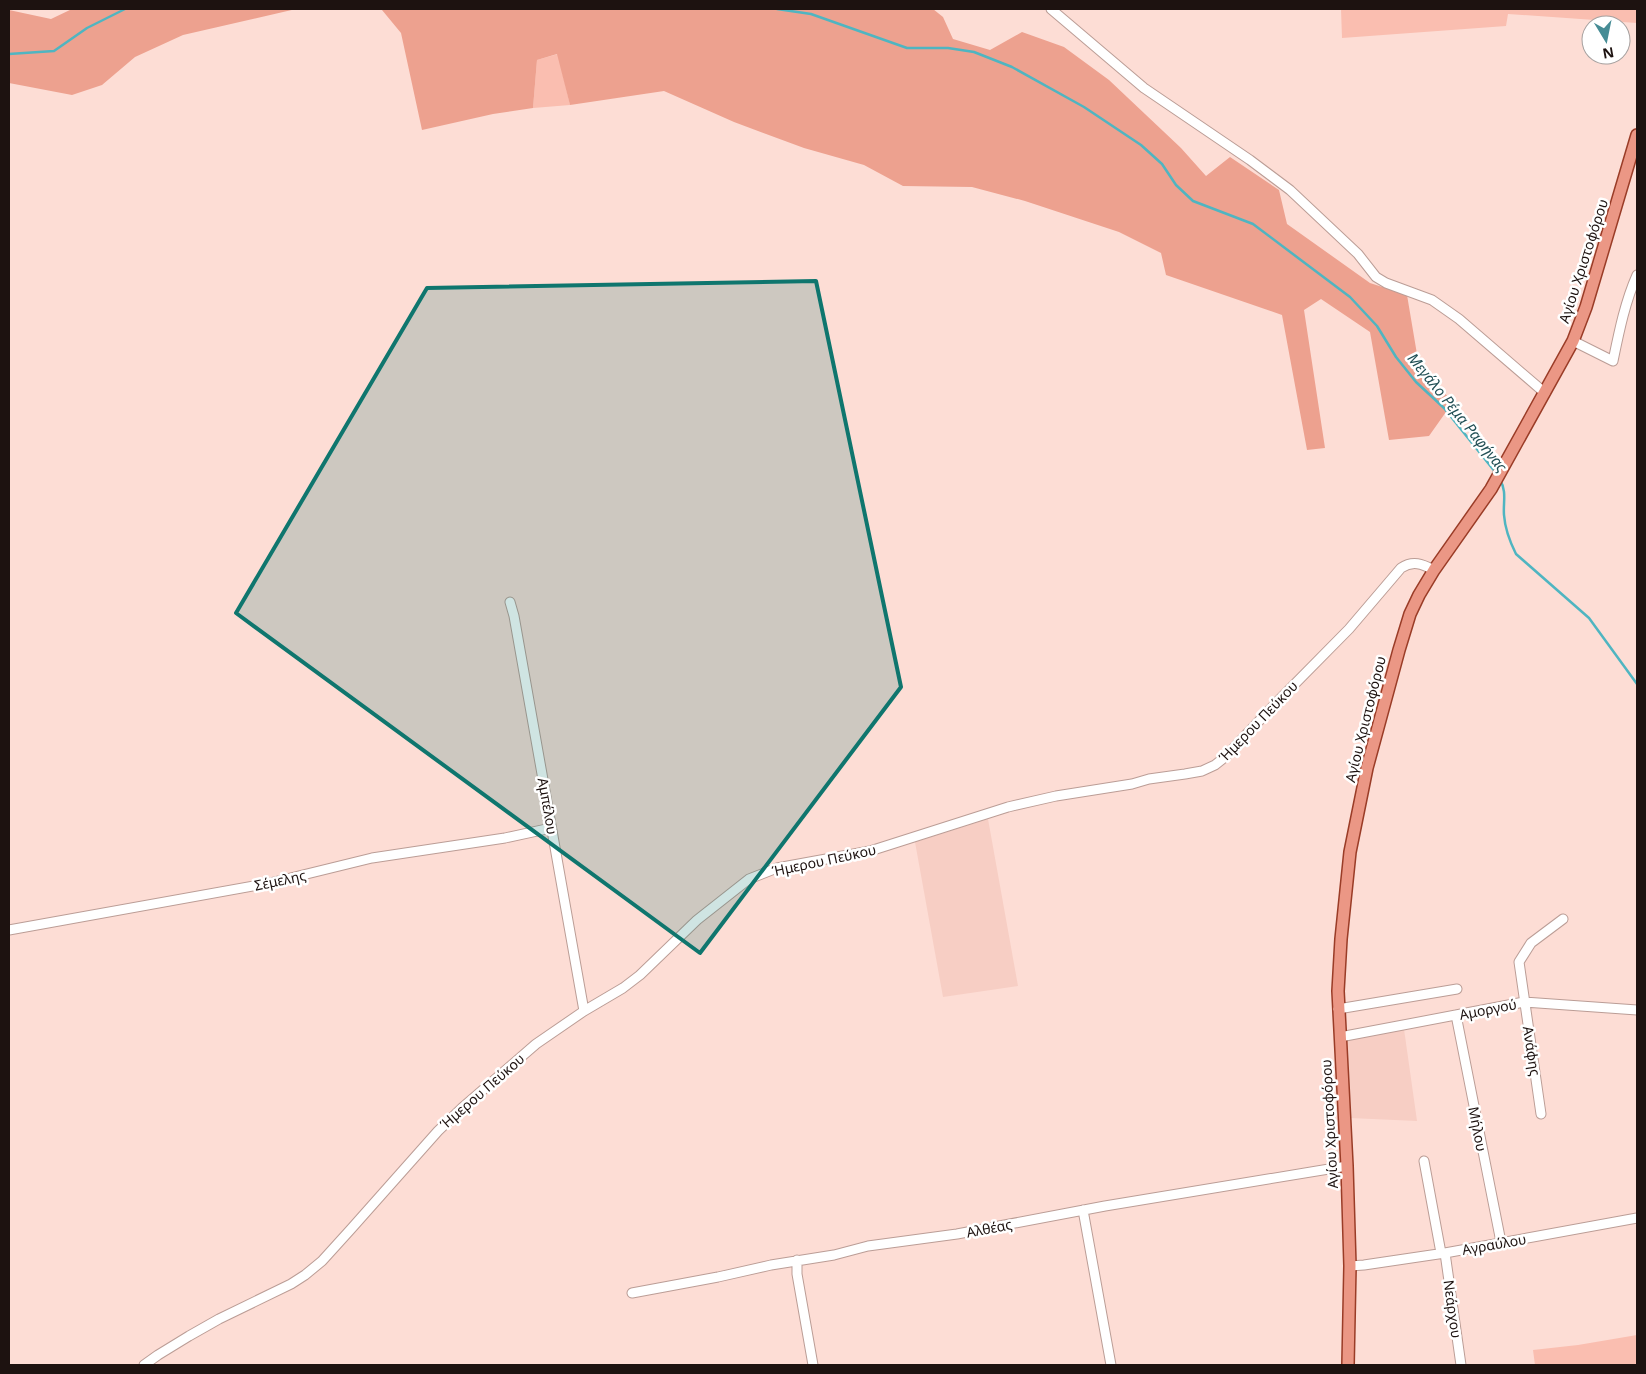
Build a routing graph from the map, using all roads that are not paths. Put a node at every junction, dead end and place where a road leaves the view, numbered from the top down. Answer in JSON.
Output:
{"nodes":[{"id":1,"x":1051,"y":9,"type":"edge"},
{"id":2,"x":1637,"y":135,"type":"edge"},
{"id":3,"x":1637,"y":275,"type":"edge"},
{"id":4,"x":1573,"y":341,"type":"junction"},
{"id":5,"x":1545,"y":393,"type":"junction"},
{"id":6,"x":1434,"y":570,"type":"junction"},
{"id":7,"x":510,"y":602,"type":"dead end"},
{"id":8,"x":551,"y":828,"type":"junction"},
{"id":9,"x":1563,"y":919,"type":"dead end"},
{"id":10,"x":9,"y":930,"type":"edge"},
{"id":11,"x":1457,"y":989,"type":"dead end"},
{"id":12,"x":1524,"y":1002,"type":"junction"},
{"id":13,"x":1338,"y":1009,"type":"junction"},
{"id":14,"x":1637,"y":1010,"type":"edge"},
{"id":15,"x":584,"y":1011,"type":"junction"},
{"id":16,"x":1456,"y":1015,"type":"junction"},
{"id":17,"x":1340,"y":1037,"type":"junction"},
{"id":18,"x":1541,"y":1114,"type":"dead end"},
{"id":19,"x":1424,"y":1161,"type":"dead end"},
{"id":20,"x":1347,"y":1166,"type":"junction"},
{"id":21,"x":1084,"y":1210,"type":"junction"},
{"id":22,"x":1637,"y":1218,"type":"edge"},
{"id":23,"x":1501,"y":1242,"type":"junction"},
{"id":24,"x":1443,"y":1253,"type":"junction"},
{"id":25,"x":797,"y":1260,"type":"junction"},
{"id":26,"x":1350,"y":1266,"type":"junction"},
{"id":27,"x":632,"y":1292,"type":"dead end"},
{"id":28,"x":144,"y":1365,"type":"edge"},
{"id":29,"x":813,"y":1365,"type":"edge"},
{"id":30,"x":1111,"y":1365,"type":"edge"},
{"id":31,"x":1348,"y":1365,"type":"edge"},
{"id":32,"x":1461,"y":1365,"type":"edge"}],
"edges":[{"from":1,"to":5,"type":"street"},
{"from":2,"to":4,"type":"main road","name":"Αγίου Χριστοφόρου"},
{"from":3,"to":4,"type":"street"},
{"from":4,"to":5,"type":"main road","name":"Αγίου Χριστοφόρου"},
{"from":5,"to":6,"type":"main road","name":"Αγίου Χριστοφόρου"},
{"from":6,"to":13,"type":"main road","name":"Αγίου Χριστοφόρου"},
{"from":6,"to":15,"type":"street","name":"Ήμερου Πεύκου"},
{"from":7,"to":8,"type":"street","name":"Αμπέλου"},
{"from":8,"to":10,"type":"street","name":"Σέμελης"},
{"from":8,"to":15,"type":"street","name":"Αμπέλου"},
{"from":9,"to":12,"type":"street","name":"Ανάφης"},
{"from":11,"to":13,"type":"street"},
{"from":12,"to":14,"type":"street","name":"Αμοργού"},
{"from":12,"to":16,"type":"street","name":"Αμοργού"},
{"from":12,"to":18,"type":"street","name":"Ανάφης"},
{"from":13,"to":17,"type":"main road","name":"Αγίου Χριστοφόρου"},
{"from":15,"to":28,"type":"street","name":"Ήμερου Πεύκου"},
{"from":16,"to":17,"type":"street","name":"Αμοργού"},
{"from":16,"to":23,"type":"street","name":"Μήλου"},
{"from":17,"to":20,"type":"main road","name":"Αγίου Χριστοφόρου"},
{"from":19,"to":24,"type":"street","name":"Νεάρχου"},
{"from":20,"to":21,"type":"street","name":"Αλθέας"},
{"from":20,"to":26,"type":"main road","name":"Αγίου Χριστοφόρου"},
{"from":21,"to":25,"type":"street","name":"Αλθέας"},
{"from":21,"to":30,"type":"street"},
{"from":22,"to":23,"type":"street","name":"Αγραύλου"},
{"from":23,"to":24,"type":"street","name":"Αγραύλου"},
{"from":24,"to":26,"type":"street","name":"Αγραύλου"},
{"from":24,"to":32,"type":"street","name":"Νεάρχου"},
{"from":25,"to":27,"type":"street","name":"Αλθέας"},
{"from":25,"to":29,"type":"street"},
{"from":26,"to":31,"type":"main road","name":"Αγίου Χριστοφόρου"}]}
